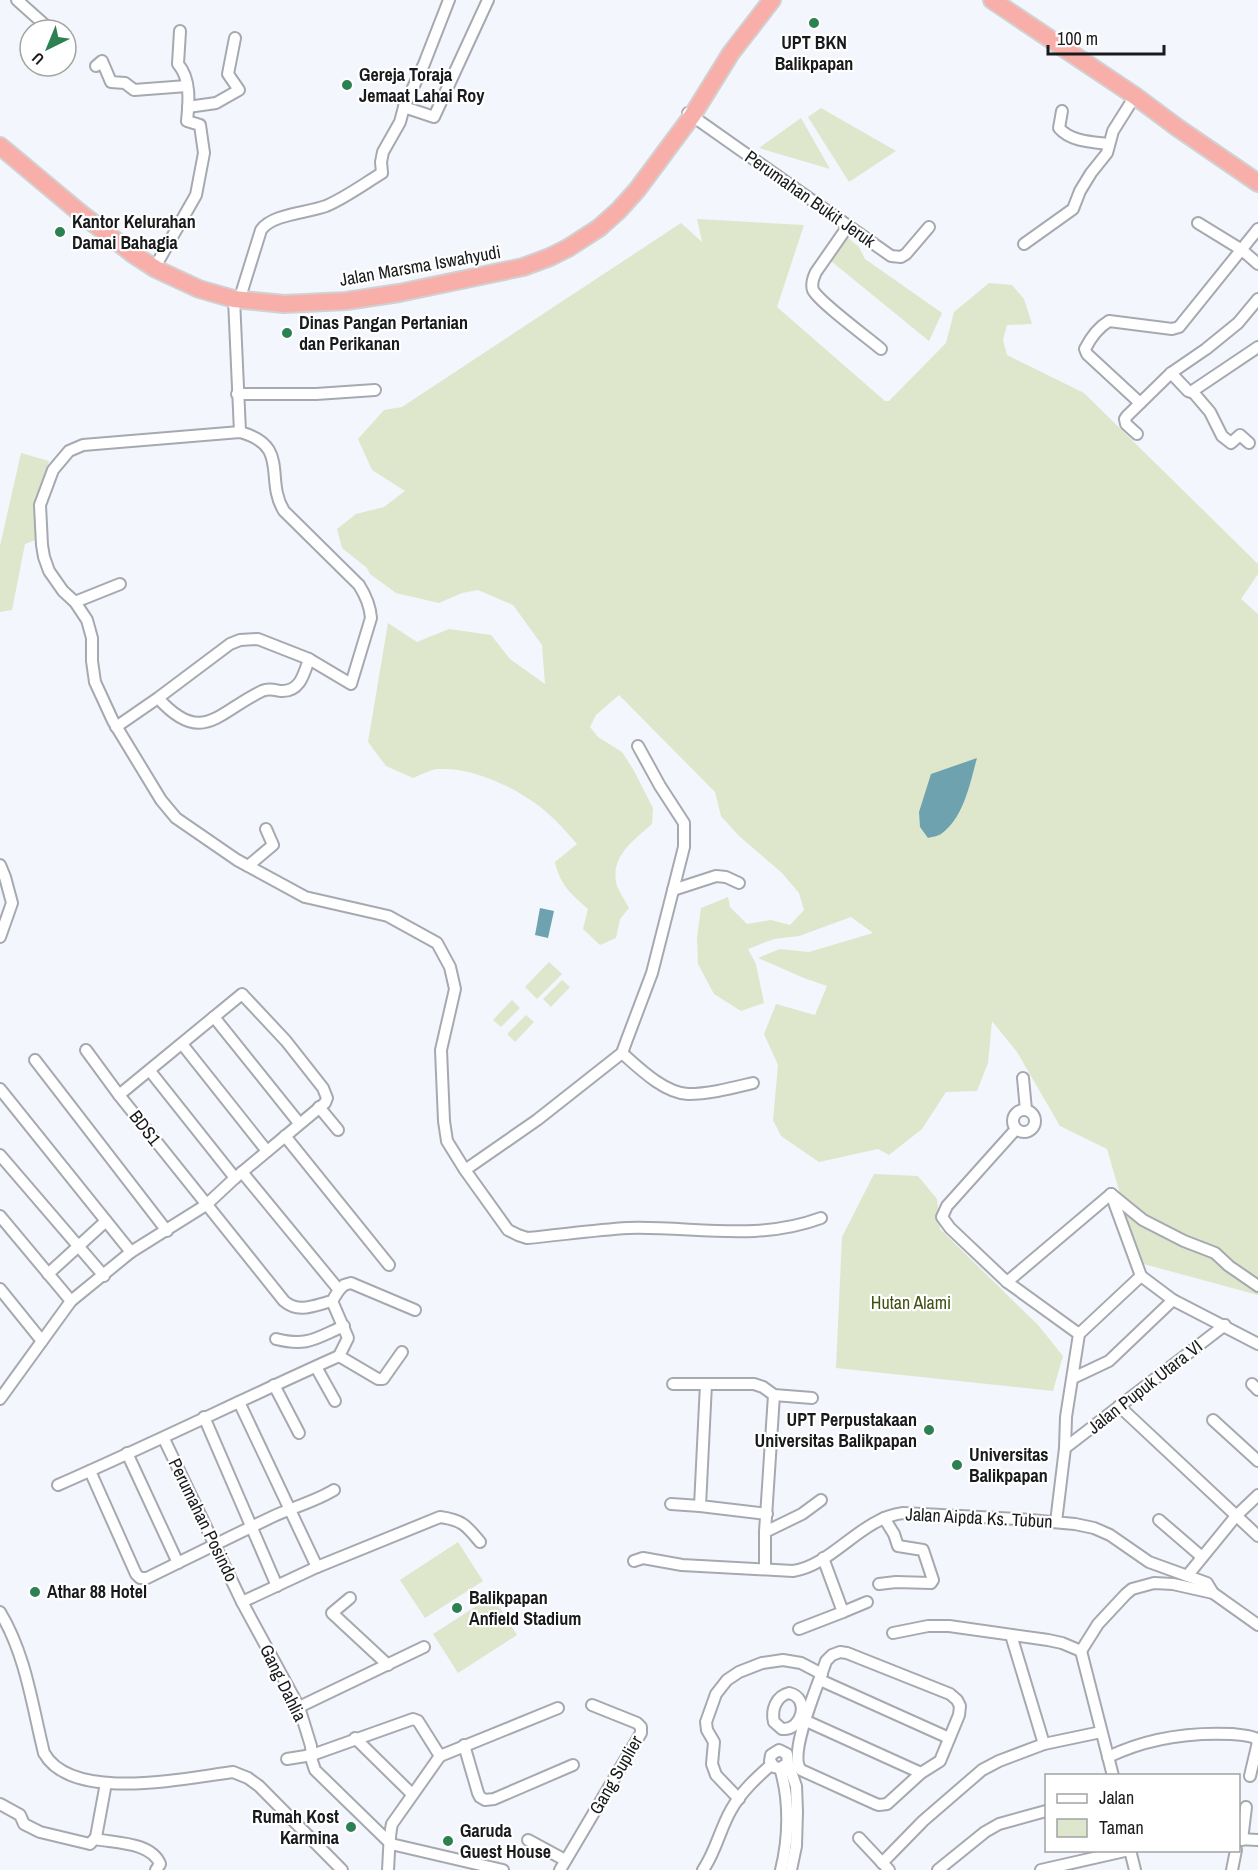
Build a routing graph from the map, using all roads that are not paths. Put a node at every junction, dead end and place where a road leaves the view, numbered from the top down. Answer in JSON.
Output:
{"nodes":[{"id":1,"x":17,"y":0,"type":"edge"},
{"id":2,"x":449,"y":0,"type":"edge"},
{"id":3,"x":488,"y":0,"type":"edge"},
{"id":4,"x":762,"y":0,"type":"edge"},
{"id":5,"x":772,"y":0,"type":"edge"},
{"id":6,"x":992,"y":0,"type":"edge"},
{"id":7,"x":1010,"y":0,"type":"edge"},
{"id":8,"x":1026,"y":16,"type":"junction"},
{"id":9,"x":37,"y":18,"type":"edge"},
{"id":10,"x":180,"y":31,"type":"dead end"},
{"id":11,"x":235,"y":39,"type":"dead end"},
{"id":12,"x":96,"y":66,"type":"dead end"},
{"id":13,"x":187,"y":86,"type":"junction"},
{"id":14,"x":1135,"y":96,"type":"junction"},
{"id":15,"x":188,"y":107,"type":"junction"},
{"id":16,"x":404,"y":108,"type":"junction"},
{"id":17,"x":1062,"y":111,"type":"dead end"},
{"id":18,"x":689,"y":114,"type":"junction"},
{"id":19,"x":0,"y":134,"type":"edge"},
{"id":20,"x":1109,"y":144,"type":"junction"},
{"id":21,"x":0,"y":146,"type":"edge"},
{"id":22,"x":1258,"y":174,"type":"edge"},
{"id":23,"x":1258,"y":183,"type":"edge"},
{"id":24,"x":1198,"y":223,"type":"dead end"},
{"id":25,"x":848,"y":226,"type":"junction"},
{"id":26,"x":929,"y":227,"type":"dead end"},
{"id":27,"x":1258,"y":229,"type":"edge"},
{"id":28,"x":1024,"y":244,"type":"dead end"},
{"id":29,"x":1242,"y":250,"type":"junction"},
{"id":30,"x":159,"y":260,"type":"junction"},
{"id":31,"x":1258,"y":264,"type":"edge"},
{"id":32,"x":238,"y":295,"type":"junction"},
{"id":33,"x":1258,"y":299,"type":"edge"},
{"id":34,"x":1258,"y":346,"type":"edge"},
{"id":35,"x":881,"y":348,"type":"dead end"},
{"id":36,"x":1171,"y":373,"type":"junction"},
{"id":37,"x":375,"y":390,"type":"dead end"},
{"id":38,"x":1192,"y":391,"type":"junction"},
{"id":39,"x":237,"y":394,"type":"junction"},
{"id":40,"x":1140,"y":403,"type":"junction"},
{"id":41,"x":240,"y":432,"type":"junction"},
{"id":42,"x":1137,"y":434,"type":"dead end"},
{"id":43,"x":1249,"y":443,"type":"dead end"},
{"id":44,"x":120,"y":584,"type":"dead end"},
{"id":45,"x":75,"y":602,"type":"junction"},
{"id":46,"x":309,"y":659,"type":"junction"},
{"id":47,"x":158,"y":698,"type":"junction"},
{"id":48,"x":116,"y":727,"type":"junction"},
{"id":49,"x":638,"y":746,"type":"dead end"},
{"id":50,"x":266,"y":829,"type":"dead end"},
{"id":51,"x":0,"y":866,"type":"edge"},
{"id":52,"x":248,"y":866,"type":"junction"},
{"id":53,"x":740,"y":883,"type":"dead end"},
{"id":54,"x":673,"y":890,"type":"junction"},
{"id":55,"x":0,"y":938,"type":"edge"},
{"id":56,"x":214,"y":1017,"type":"junction"},
{"id":57,"x":182,"y":1044,"type":"junction"},
{"id":58,"x":86,"y":1050,"type":"dead end"},
{"id":59,"x":622,"y":1053,"type":"junction"},
{"id":60,"x":35,"y":1060,"type":"dead end"},
{"id":61,"x":150,"y":1071,"type":"junction"},
{"id":62,"x":1023,"y":1078,"type":"dead end"},
{"id":63,"x":753,"y":1083,"type":"dead end"},
{"id":64,"x":0,"y":1089,"type":"edge"},
{"id":65,"x":119,"y":1095,"type":"junction"},
{"id":66,"x":319,"y":1107,"type":"junction"},
{"id":67,"x":1026,"y":1110,"type":"junction"},
{"id":68,"x":299,"y":1123,"type":"junction"},
{"id":69,"x":1016,"y":1129,"type":"junction"},
{"id":70,"x":338,"y":1130,"type":"dead end"},
{"id":71,"x":285,"y":1136,"type":"junction"},
{"id":72,"x":267,"y":1151,"type":"junction"},
{"id":73,"x":0,"y":1155,"type":"edge"},
{"id":74,"x":465,"y":1170,"type":"junction"},
{"id":75,"x":239,"y":1175,"type":"junction"},
{"id":76,"x":1111,"y":1194,"type":"junction"},
{"id":77,"x":206,"y":1205,"type":"junction"},
{"id":78,"x":0,"y":1216,"type":"edge"},
{"id":79,"x":821,"y":1218,"type":"dead end"},
{"id":80,"x":106,"y":1221,"type":"junction"},
{"id":81,"x":167,"y":1231,"type":"junction"},
{"id":82,"x":78,"y":1246,"type":"junction"},
{"id":83,"x":131,"y":1252,"type":"junction"},
{"id":84,"x":388,"y":1265,"type":"dead end"},
{"id":85,"x":48,"y":1274,"type":"junction"},
{"id":86,"x":104,"y":1276,"type":"junction"},
{"id":87,"x":1141,"y":1276,"type":"junction"},
{"id":88,"x":1007,"y":1282,"type":"junction"},
{"id":89,"x":1258,"y":1286,"type":"edge"},
{"id":90,"x":0,"y":1289,"type":"edge"},
{"id":91,"x":339,"y":1290,"type":"junction"},
{"id":92,"x":1173,"y":1300,"type":"junction"},
{"id":93,"x":71,"y":1301,"type":"junction"},
{"id":94,"x":332,"y":1301,"type":"junction"},
{"id":95,"x":415,"y":1310,"type":"dead end"},
{"id":96,"x":1225,"y":1325,"type":"junction"},
{"id":97,"x":344,"y":1326,"type":"junction"},
{"id":98,"x":1079,"y":1334,"type":"junction"},
{"id":99,"x":276,"y":1339,"type":"dead end"},
{"id":100,"x":42,"y":1341,"type":"junction"},
{"id":101,"x":1257,"y":1342,"type":"edge"},
{"id":102,"x":402,"y":1352,"type":"dead end"},
{"id":103,"x":339,"y":1356,"type":"junction"},
{"id":104,"x":316,"y":1366,"type":"junction"},
{"id":105,"x":1072,"y":1378,"type":"junction"},
{"id":106,"x":673,"y":1384,"type":"dead end"},
{"id":107,"x":706,"y":1384,"type":"junction"},
{"id":108,"x":274,"y":1385,"type":"junction"},
{"id":109,"x":774,"y":1395,"type":"junction"},
{"id":110,"x":812,"y":1398,"type":"dead end"},
{"id":111,"x":0,"y":1399,"type":"edge"},
{"id":112,"x":335,"y":1401,"type":"dead end"},
{"id":113,"x":239,"y":1402,"type":"junction"},
{"id":114,"x":1119,"y":1406,"type":"junction"},
{"id":115,"x":204,"y":1417,"type":"junction"},
{"id":116,"x":1213,"y":1420,"type":"dead end"},
{"id":117,"x":299,"y":1433,"type":"dead end"},
{"id":118,"x":164,"y":1439,"type":"junction"},
{"id":119,"x":1065,"y":1449,"type":"junction"},
{"id":120,"x":127,"y":1453,"type":"junction"},
{"id":121,"x":1258,"y":1461,"type":"edge"},
{"id":122,"x":90,"y":1471,"type":"junction"},
{"id":123,"x":58,"y":1485,"type":"dead end"},
{"id":124,"x":334,"y":1490,"type":"dead end"},
{"id":125,"x":1258,"y":1495,"type":"edge"},
{"id":126,"x":821,"y":1500,"type":"dead end"},
{"id":127,"x":671,"y":1504,"type":"dead end"},
{"id":128,"x":700,"y":1506,"type":"junction"},
{"id":129,"x":289,"y":1509,"type":"junction"},
{"id":130,"x":767,"y":1514,"type":"junction"},
{"id":131,"x":1236,"y":1516,"type":"junction"},
{"id":132,"x":884,"y":1518,"type":"junction"},
{"id":133,"x":1159,"y":1520,"type":"dead end"},
{"id":134,"x":1056,"y":1521,"type":"junction"},
{"id":135,"x":251,"y":1527,"type":"junction"},
{"id":136,"x":765,"y":1532,"type":"junction"},
{"id":137,"x":1258,"y":1536,"type":"edge"},
{"id":138,"x":480,"y":1542,"type":"dead end"},
{"id":139,"x":215,"y":1546,"type":"junction"},
{"id":140,"x":1202,"y":1557,"type":"junction"},
{"id":141,"x":823,"y":1558,"type":"junction"},
{"id":142,"x":634,"y":1561,"type":"dead end"},
{"id":143,"x":178,"y":1563,"type":"junction"},
{"id":144,"x":317,"y":1566,"type":"junction"},
{"id":145,"x":765,"y":1569,"type":"junction"},
{"id":146,"x":1187,"y":1576,"type":"junction"},
{"id":147,"x":879,"y":1584,"type":"dead end"},
{"id":148,"x":277,"y":1586,"type":"junction"},
{"id":149,"x":1213,"y":1593,"type":"junction"},
{"id":150,"x":350,"y":1598,"type":"dead end"},
{"id":151,"x":242,"y":1602,"type":"junction"},
{"id":152,"x":867,"y":1602,"type":"dead end"},
{"id":153,"x":0,"y":1612,"type":"edge"},
{"id":154,"x":843,"y":1612,"type":"junction"},
{"id":155,"x":1258,"y":1625,"type":"edge"},
{"id":156,"x":799,"y":1629,"type":"dead end"},
{"id":157,"x":893,"y":1633,"type":"dead end"},
{"id":158,"x":1011,"y":1635,"type":"junction"},
{"id":159,"x":424,"y":1647,"type":"dead end"},
{"id":160,"x":1081,"y":1651,"type":"junction"},
{"id":161,"x":388,"y":1665,"type":"junction"},
{"id":162,"x":821,"y":1677,"type":"junction"},
{"id":163,"x":592,"y":1705,"type":"dead end"},
{"id":164,"x":299,"y":1707,"type":"junction"},
{"id":165,"x":558,"y":1708,"type":"dead end"},
{"id":166,"x":804,"y":1720,"type":"junction"},
{"id":167,"x":783,"y":1730,"type":"dead end"},
{"id":168,"x":1101,"y":1732,"type":"junction"},
{"id":169,"x":355,"y":1738,"type":"junction"},
{"id":170,"x":950,"y":1738,"type":"junction"},
{"id":171,"x":1044,"y":1744,"type":"junction"},
{"id":172,"x":464,"y":1745,"type":"junction"},
{"id":173,"x":781,"y":1750,"type":"junction"},
{"id":174,"x":312,"y":1755,"type":"junction"},
{"id":175,"x":441,"y":1756,"type":"junction"},
{"id":176,"x":1108,"y":1757,"type":"junction"},
{"id":177,"x":287,"y":1759,"type":"dead end"},
{"id":178,"x":573,"y":1765,"type":"dead end"},
{"id":179,"x":780,"y":1765,"type":"junction"},
{"id":180,"x":1253,"y":1769,"type":"edge"},
{"id":181,"x":921,"y":1773,"type":"junction"},
{"id":182,"x":1112,"y":1774,"type":"edge"},
{"id":183,"x":106,"y":1783,"type":"junction"},
{"id":184,"x":412,"y":1794,"type":"junction"},
{"id":185,"x":739,"y":1799,"type":"junction"},
{"id":186,"x":0,"y":1803,"type":"edge"},
{"id":187,"x":1246,"y":1807,"type":"dead end"},
{"id":188,"x":1045,"y":1812,"type":"edge"},
{"id":189,"x":859,"y":1838,"type":"dead end"},
{"id":190,"x":95,"y":1839,"type":"junction"},
{"id":191,"x":1240,"y":1839,"type":"edge"},
{"id":192,"x":528,"y":1840,"type":"dead end"},
{"id":193,"x":1258,"y":1840,"type":"edge"},
{"id":194,"x":391,"y":1844,"type":"junction"},
{"id":195,"x":1124,"y":1852,"type":"edge"},
{"id":196,"x":1129,"y":1852,"type":"edge"},
{"id":197,"x":1236,"y":1852,"type":"edge"},
{"id":198,"x":566,"y":1860,"type":"junction"},
{"id":199,"x":885,"y":1866,"type":"edge"},
{"id":200,"x":156,"y":1870,"type":"edge"},
{"id":201,"x":342,"y":1870,"type":"edge"},
{"id":202,"x":388,"y":1870,"type":"edge"},
{"id":203,"x":503,"y":1870,"type":"edge"},
{"id":204,"x":560,"y":1870,"type":"edge"},
{"id":205,"x":703,"y":1870,"type":"edge"},
{"id":206,"x":781,"y":1870,"type":"edge"},
{"id":207,"x":791,"y":1870,"type":"edge"},
{"id":208,"x":938,"y":1870,"type":"edge"},
{"id":209,"x":1041,"y":1870,"type":"edge"},
{"id":210,"x":1135,"y":1870,"type":"edge"},
{"id":211,"x":1232,"y":1870,"type":"edge"}],
"edges":[{"from":1,"to":9,"type":"street"},
{"from":2,"to":16,"type":"street"},
{"from":3,"to":16,"type":"street"},
{"from":4,"to":18,"type":"highway","name":"Jalan Marsma Iswahyudi"},
{"from":5,"to":18,"type":"highway","name":"Jalan Marsma Iswahyudi"},
{"from":6,"to":8,"type":"highway"},
{"from":7,"to":8,"type":"highway"},
{"from":8,"to":14,"type":"highway"},
{"from":8,"to":22,"type":"highway"},
{"from":10,"to":13,"type":"street"},
{"from":11,"to":15,"type":"street"},
{"from":12,"to":13,"type":"street"},
{"from":13,"to":15,"type":"street"},
{"from":14,"to":20,"type":"street"},
{"from":14,"to":23,"type":"highway"},
{"from":15,"to":30,"type":"street"},
{"from":16,"to":32,"type":"street"},
{"from":17,"to":20,"type":"street"},
{"from":18,"to":25,"type":"street","name":"Perumahan Bukit Jeruk"},
{"from":18,"to":32,"type":"highway","name":"Jalan Marsma Iswahyudi"},
{"from":19,"to":30,"type":"highway","name":"Jalan Marsma Iswahyudi"},
{"from":20,"to":28,"type":"street"},
{"from":21,"to":32,"type":"highway","name":"Jalan Marsma Iswahyudi"},
{"from":24,"to":29,"type":"street"},
{"from":25,"to":26,"type":"street","name":"Perumahan Bukit Jeruk"},
{"from":25,"to":35,"type":"street"},
{"from":27,"to":29,"type":"street"},
{"from":29,"to":31,"type":"street"},
{"from":29,"to":40,"type":"street"},
{"from":30,"to":32,"type":"highway","name":"Jalan Marsma Iswahyudi"},
{"from":32,"to":39,"type":"street"},
{"from":33,"to":36,"type":"street"},
{"from":34,"to":38,"type":"street"},
{"from":36,"to":38,"type":"street"},
{"from":36,"to":40,"type":"street"},
{"from":37,"to":39,"type":"street"},
{"from":38,"to":43,"type":"street"},
{"from":39,"to":41,"type":"street"},
{"from":40,"to":42,"type":"street"},
{"from":41,"to":45,"type":"street"},
{"from":41,"to":46,"type":"street"},
{"from":44,"to":45,"type":"street"},
{"from":45,"to":48,"type":"street"},
{"from":46,"to":47,"type":"street"},
{"from":46,"to":47,"type":"street"},
{"from":47,"to":48,"type":"street"},
{"from":48,"to":52,"type":"street"},
{"from":49,"to":54,"type":"street"},
{"from":50,"to":52,"type":"street"},
{"from":51,"to":55,"type":"street"},
{"from":52,"to":74,"type":"street"},
{"from":53,"to":54,"type":"street"},
{"from":54,"to":59,"type":"street"},
{"from":56,"to":57,"type":"street"},
{"from":56,"to":66,"type":"street"},
{"from":56,"to":68,"type":"street"},
{"from":57,"to":61,"type":"street"},
{"from":57,"to":72,"type":"street"},
{"from":58,"to":65,"type":"street","name":"BDS1"},
{"from":59,"to":63,"type":"street"},
{"from":59,"to":74,"type":"street"},
{"from":60,"to":81,"type":"street"},
{"from":61,"to":65,"type":"street"},
{"from":61,"to":75,"type":"street"},
{"from":62,"to":67,"type":"street"},
{"from":64,"to":80,"type":"street"},
{"from":65,"to":77,"type":"street","name":"BDS1"},
{"from":66,"to":68,"type":"street"},
{"from":66,"to":70,"type":"street"},
{"from":67,"to":69,"type":"street"},
{"from":67,"to":69,"type":"street"},
{"from":68,"to":71,"type":"street"},
{"from":69,"to":88,"type":"street"},
{"from":71,"to":72,"type":"street"},
{"from":71,"to":84,"type":"street"},
{"from":72,"to":75,"type":"street"},
{"from":73,"to":82,"type":"street"},
{"from":74,"to":79,"type":"street"},
{"from":75,"to":77,"type":"street"},
{"from":75,"to":91,"type":"street"},
{"from":76,"to":87,"type":"street"},
{"from":76,"to":88,"type":"street"},
{"from":76,"to":89,"type":"street"},
{"from":77,"to":81,"type":"street"},
{"from":77,"to":94,"type":"street","name":"BDS1"},
{"from":78,"to":85,"type":"street"},
{"from":80,"to":82,"type":"street"},
{"from":80,"to":83,"type":"street"},
{"from":81,"to":83,"type":"street"},
{"from":82,"to":85,"type":"street"},
{"from":82,"to":86,"type":"street"},
{"from":83,"to":86,"type":"street"},
{"from":85,"to":93,"type":"street"},
{"from":86,"to":93,"type":"street"},
{"from":87,"to":92,"type":"street"},
{"from":87,"to":98,"type":"street"},
{"from":88,"to":98,"type":"street"},
{"from":90,"to":100,"type":"street"},
{"from":91,"to":94,"type":"street"},
{"from":91,"to":95,"type":"street"},
{"from":92,"to":96,"type":"street"},
{"from":92,"to":105,"type":"street"},
{"from":93,"to":100,"type":"street"},
{"from":94,"to":97,"type":"street"},
{"from":96,"to":101,"type":"street"},
{"from":96,"to":114,"type":"street","name":"Jalan Pupuk Utara VI"},
{"from":97,"to":99,"type":"street"},
{"from":97,"to":103,"type":"street"},
{"from":98,"to":105,"type":"street"},
{"from":100,"to":111,"type":"street"},
{"from":102,"to":103,"type":"street"},
{"from":103,"to":104,"type":"street"},
{"from":104,"to":108,"type":"street"},
{"from":104,"to":112,"type":"street"},
{"from":105,"to":119,"type":"street"},
{"from":106,"to":107,"type":"street"},
{"from":107,"to":109,"type":"street"},
{"from":107,"to":128,"type":"street"},
{"from":108,"to":113,"type":"street"},
{"from":108,"to":117,"type":"street"},
{"from":109,"to":110,"type":"street"},
{"from":109,"to":130,"type":"street"},
{"from":113,"to":115,"type":"street"},
{"from":113,"to":129,"type":"street"},
{"from":114,"to":119,"type":"street","name":"Jalan Pupuk Utara VI"},
{"from":114,"to":131,"type":"street"},
{"from":115,"to":118,"type":"street"},
{"from":115,"to":135,"type":"street"},
{"from":116,"to":121,"type":"street"},
{"from":118,"to":120,"type":"street"},
{"from":118,"to":139,"type":"street","name":"Perumahan Posindo"},
{"from":119,"to":134,"type":"street"},
{"from":120,"to":122,"type":"street"},
{"from":120,"to":143,"type":"street"},
{"from":122,"to":123,"type":"street"},
{"from":122,"to":143,"type":"street"},
{"from":124,"to":129,"type":"street"},
{"from":125,"to":131,"type":"street"},
{"from":126,"to":136,"type":"street"},
{"from":127,"to":128,"type":"street"},
{"from":128,"to":130,"type":"street"},
{"from":129,"to":135,"type":"street"},
{"from":129,"to":144,"type":"street"},
{"from":130,"to":136,"type":"street"},
{"from":131,"to":137,"type":"street"},
{"from":131,"to":140,"type":"street"},
{"from":132,"to":134,"type":"street","name":"Jalan Aipda Ks. Tubun"},
{"from":132,"to":141,"type":"street","name":"Jalan Aipda Ks. Tubun"},
{"from":132,"to":147,"type":"street"},
{"from":133,"to":140,"type":"street"},
{"from":134,"to":146,"type":"street","name":"Jalan Aipda Ks. Tubun"},
{"from":135,"to":139,"type":"street"},
{"from":135,"to":148,"type":"street"},
{"from":136,"to":145,"type":"street"},
{"from":138,"to":144,"type":"street"},
{"from":139,"to":143,"type":"street"},
{"from":139,"to":151,"type":"street","name":"Perumahan Posindo"},
{"from":140,"to":146,"type":"street"},
{"from":141,"to":145,"type":"street","name":"Jalan Aipda Ks. Tubun"},
{"from":141,"to":154,"type":"street"},
{"from":142,"to":145,"type":"street","name":"Jalan Aipda Ks. Tubun"},
{"from":144,"to":148,"type":"street"},
{"from":146,"to":149,"type":"street","name":"Jalan Aipda Ks. Tubun"},
{"from":148,"to":151,"type":"street"},
{"from":149,"to":155,"type":"street","name":"Jalan Aipda Ks. Tubun"},
{"from":149,"to":160,"type":"street"},
{"from":150,"to":161,"type":"street"},
{"from":151,"to":164,"type":"street","name":"Gang Dahlia"},
{"from":152,"to":154,"type":"street"},
{"from":153,"to":183,"type":"street"},
{"from":154,"to":156,"type":"street"},
{"from":157,"to":158,"type":"street"},
{"from":158,"to":160,"type":"street"},
{"from":158,"to":171,"type":"street"},
{"from":159,"to":161,"type":"street"},
{"from":160,"to":168,"type":"street"},
{"from":161,"to":164,"type":"street"},
{"from":162,"to":166,"type":"street"},
{"from":162,"to":170,"type":"street"},
{"from":162,"to":170,"type":"street"},
{"from":162,"to":185,"type":"street"},
{"from":163,"to":198,"type":"street","name":"Gang Suplier"},
{"from":164,"to":174,"type":"street","name":"Gang Dahlia"},
{"from":165,"to":172,"type":"street"},
{"from":166,"to":181,"type":"street"},
{"from":166,"to":181,"type":"street"},
{"from":167,"to":173,"type":"street"},
{"from":168,"to":171,"type":"street"},
{"from":168,"to":176,"type":"street"},
{"from":169,"to":174,"type":"street"},
{"from":169,"to":175,"type":"street"},
{"from":169,"to":184,"type":"street"},
{"from":170,"to":181,"type":"street"},
{"from":171,"to":199,"type":"street"},
{"from":172,"to":175,"type":"street"},
{"from":172,"to":178,"type":"street"},
{"from":173,"to":179,"type":"street"},
{"from":173,"to":179,"type":"street"},
{"from":174,"to":177,"type":"street"},
{"from":174,"to":194,"type":"street","name":"Gang Dahlia"},
{"from":175,"to":184,"type":"street"},
{"from":176,"to":180,"type":"street"},
{"from":176,"to":182,"type":"street"},
{"from":179,"to":185,"type":"street"},
{"from":179,"to":206,"type":"street"},
{"from":179,"to":207,"type":"street"},
{"from":183,"to":190,"type":"street"},
{"from":183,"to":201,"type":"street"},
{"from":184,"to":194,"type":"street"},
{"from":185,"to":205,"type":"street"},
{"from":186,"to":190,"type":"street"},
{"from":187,"to":191,"type":"street"},
{"from":188,"to":208,"type":"street"},
{"from":189,"to":199,"type":"street"},
{"from":190,"to":200,"type":"street"},
{"from":191,"to":193,"type":"street"},
{"from":192,"to":198,"type":"street"},
{"from":194,"to":202,"type":"street"},
{"from":194,"to":203,"type":"street"},
{"from":195,"to":209,"type":"street"},
{"from":196,"to":210,"type":"street"},
{"from":197,"to":211,"type":"street"},
{"from":198,"to":204,"type":"street","name":"Gang Suplier"}]}
